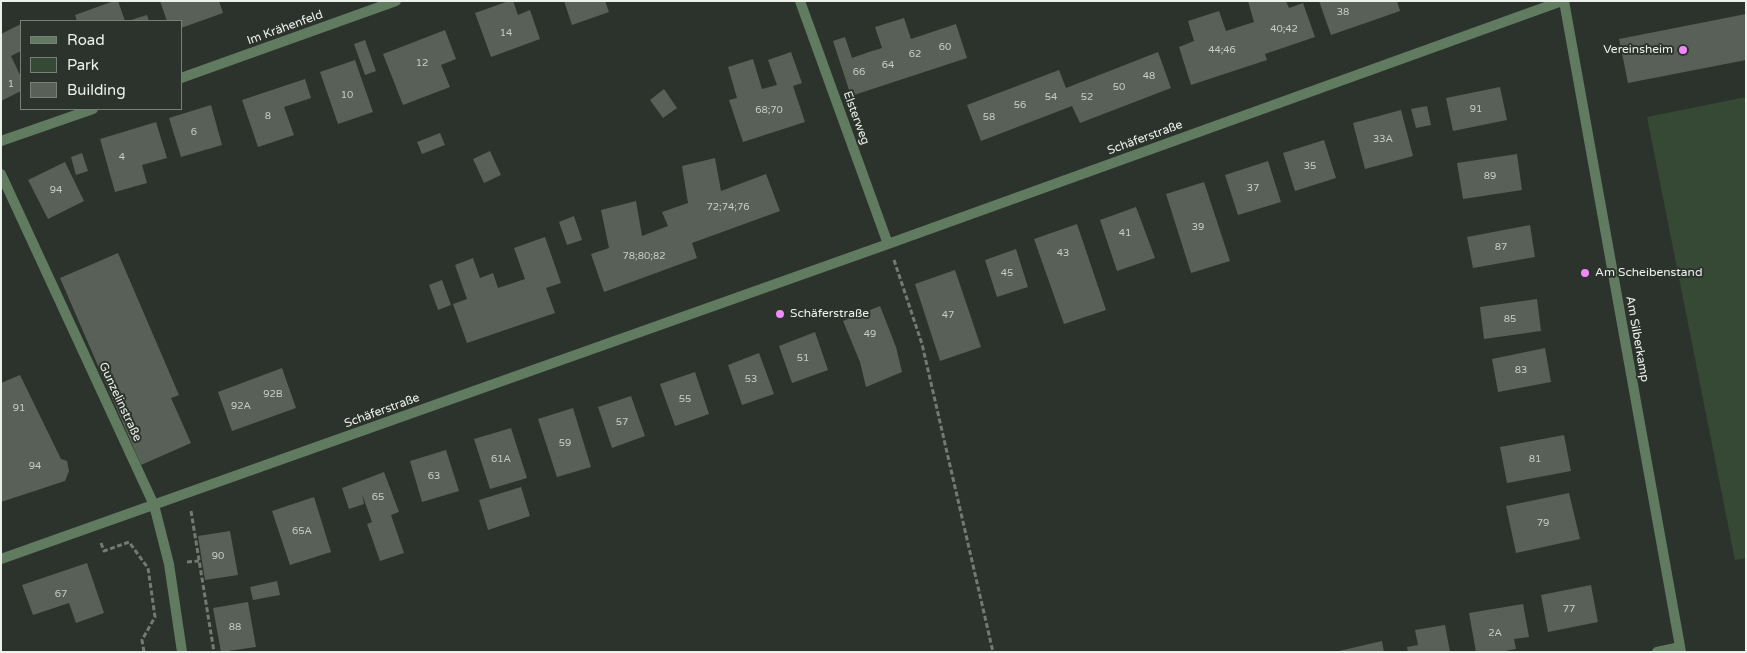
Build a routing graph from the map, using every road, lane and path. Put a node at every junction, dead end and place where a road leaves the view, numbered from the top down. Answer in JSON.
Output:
{"nodes":[{"id":1,"x":396,"y":1,"type":"edge"},
{"id":2,"x":800,"y":1,"type":"edge"},
{"id":3,"x":1563,"y":1,"type":"edge"},
{"id":4,"x":182,"y":78,"type":"edge"},
{"id":5,"x":90,"y":110,"type":"edge"},
{"id":6,"x":1,"y":141,"type":"edge"},
{"id":7,"x":1,"y":174,"type":"edge"},
{"id":8,"x":888,"y":244,"type":"junction"},
{"id":9,"x":188,"y":493,"type":"junction"},
{"id":10,"x":154,"y":505,"type":"junction"},
{"id":11,"x":94,"y":526,"type":"junction"},
{"id":12,"x":1,"y":559,"type":"edge"},
{"id":13,"x":1681,"y":649,"type":"edge"},
{"id":14,"x":144,"y":652,"type":"edge"},
{"id":15,"x":182,"y":652,"type":"edge"},
{"id":16,"x":214,"y":652,"type":"edge"},
{"id":17,"x":993,"y":652,"type":"edge"},
{"id":18,"x":1657,"y":652,"type":"edge"}],
"edges":[{"from":1,"to":4,"type":"street","name":"Im Krähenfeld"},
{"from":2,"to":8,"type":"street","name":"Elsterweg"},
{"from":3,"to":8,"type":"street","name":"Schäferstraße"},
{"from":3,"to":13,"type":"street","name":"Am Silberkamp"},
{"from":5,"to":6,"type":"street"},
{"from":7,"to":10,"type":"street","name":"Gunzelinstraße"},
{"from":8,"to":9,"type":"street","name":"Schäferstraße"},
{"from":8,"to":17,"type":"path"},
{"from":9,"to":10,"type":"street","name":"Schäferstraße"},
{"from":9,"to":16,"type":"path"},
{"from":10,"to":11,"type":"street","name":"Schäferstraße"},
{"from":10,"to":15,"type":"street","name":"Gunzelinstraße"},
{"from":11,"to":12,"type":"street","name":"Schäferstraße"},
{"from":11,"to":14,"type":"path"},
{"from":13,"to":18,"type":"street"}]}
